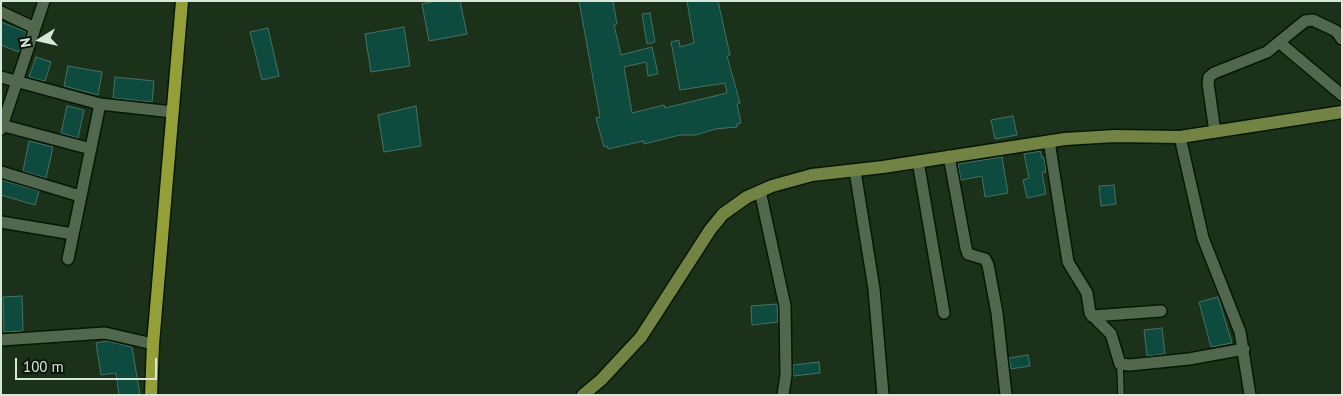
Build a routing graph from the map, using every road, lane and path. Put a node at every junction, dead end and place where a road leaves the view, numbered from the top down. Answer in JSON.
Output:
{"nodes":[{"id":1,"x":44,"y":1,"type":"edge"},
{"id":2,"x":182,"y":1,"type":"edge"},
{"id":3,"x":1,"y":12,"type":"edge"},
{"id":4,"x":35,"y":28,"type":"junction"},
{"id":5,"x":1342,"y":39,"type":"edge"},
{"id":6,"x":1280,"y":43,"type":"junction"},
{"id":7,"x":1,"y":77,"type":"edge"},
{"id":8,"x":17,"y":83,"type":"junction"},
{"id":9,"x":1342,"y":95,"type":"edge"},
{"id":10,"x":100,"y":104,"type":"junction"},
{"id":11,"x":173,"y":112,"type":"junction"},
{"id":12,"x":1342,"y":112,"type":"edge"},
{"id":13,"x":2,"y":127,"type":"edge"},
{"id":14,"x":1215,"y":132,"type":"junction"},
{"id":15,"x":1180,"y":137,"type":"junction"},
{"id":16,"x":1049,"y":141,"type":"junction"},
{"id":17,"x":91,"y":148,"type":"junction"},
{"id":18,"x":949,"y":156,"type":"junction"},
{"id":19,"x":918,"y":161,"type":"junction"},
{"id":20,"x":855,"y":171,"type":"junction"},
{"id":21,"x":1,"y":172,"type":"edge"},
{"id":22,"x":760,"y":191,"type":"junction"},
{"id":23,"x":80,"y":196,"type":"junction"},
{"id":24,"x":1,"y":222,"type":"edge"},
{"id":25,"x":73,"y":234,"type":"junction"},
{"id":26,"x":68,"y":259,"type":"dead end"},
{"id":27,"x":1161,"y":311,"type":"dead end"},
{"id":28,"x":944,"y":313,"type":"dead end"},
{"id":29,"x":1092,"y":316,"type":"junction"},
{"id":30,"x":1,"y":340,"type":"edge"},
{"id":31,"x":153,"y":344,"type":"junction"},
{"id":32,"x":1244,"y":349,"type":"junction"},
{"id":33,"x":1120,"y":364,"type":"junction"},
{"id":34,"x":151,"y":395,"type":"edge"},
{"id":35,"x":583,"y":395,"type":"edge"},
{"id":36,"x":783,"y":395,"type":"edge"},
{"id":37,"x":883,"y":395,"type":"edge"},
{"id":38,"x":1006,"y":395,"type":"edge"},
{"id":39,"x":1120,"y":395,"type":"edge"},
{"id":40,"x":1250,"y":395,"type":"edge"}],
"edges":[{"from":1,"to":4,"type":"street"},
{"from":2,"to":11,"type":"main road"},
{"from":3,"to":4,"type":"street"},
{"from":4,"to":8,"type":"street"},
{"from":5,"to":6,"type":"street"},
{"from":6,"to":9,"type":"street"},
{"from":6,"to":14,"type":"street"},
{"from":7,"to":8,"type":"street"},
{"from":8,"to":10,"type":"street"},
{"from":8,"to":13,"type":"street"},
{"from":10,"to":11,"type":"street"},
{"from":10,"to":17,"type":"street"},
{"from":11,"to":31,"type":"main road"},
{"from":12,"to":14,"type":"street"},
{"from":13,"to":17,"type":"street"},
{"from":14,"to":15,"type":"street"},
{"from":15,"to":16,"type":"street"},
{"from":15,"to":32,"type":"street"},
{"from":16,"to":18,"type":"street"},
{"from":16,"to":29,"type":"street"},
{"from":17,"to":23,"type":"street"},
{"from":18,"to":19,"type":"street"},
{"from":18,"to":38,"type":"street"},
{"from":19,"to":20,"type":"street"},
{"from":19,"to":28,"type":"street"},
{"from":20,"to":22,"type":"street"},
{"from":20,"to":37,"type":"street"},
{"from":21,"to":23,"type":"street"},
{"from":22,"to":35,"type":"street"},
{"from":22,"to":36,"type":"street"},
{"from":23,"to":25,"type":"street"},
{"from":24,"to":25,"type":"street"},
{"from":25,"to":26,"type":"street"},
{"from":27,"to":29,"type":"street"},
{"from":29,"to":33,"type":"street"},
{"from":30,"to":31,"type":"street"},
{"from":31,"to":34,"type":"main road"},
{"from":32,"to":33,"type":"street"},
{"from":32,"to":40,"type":"street"},
{"from":33,"to":39,"type":"lane"}]}
